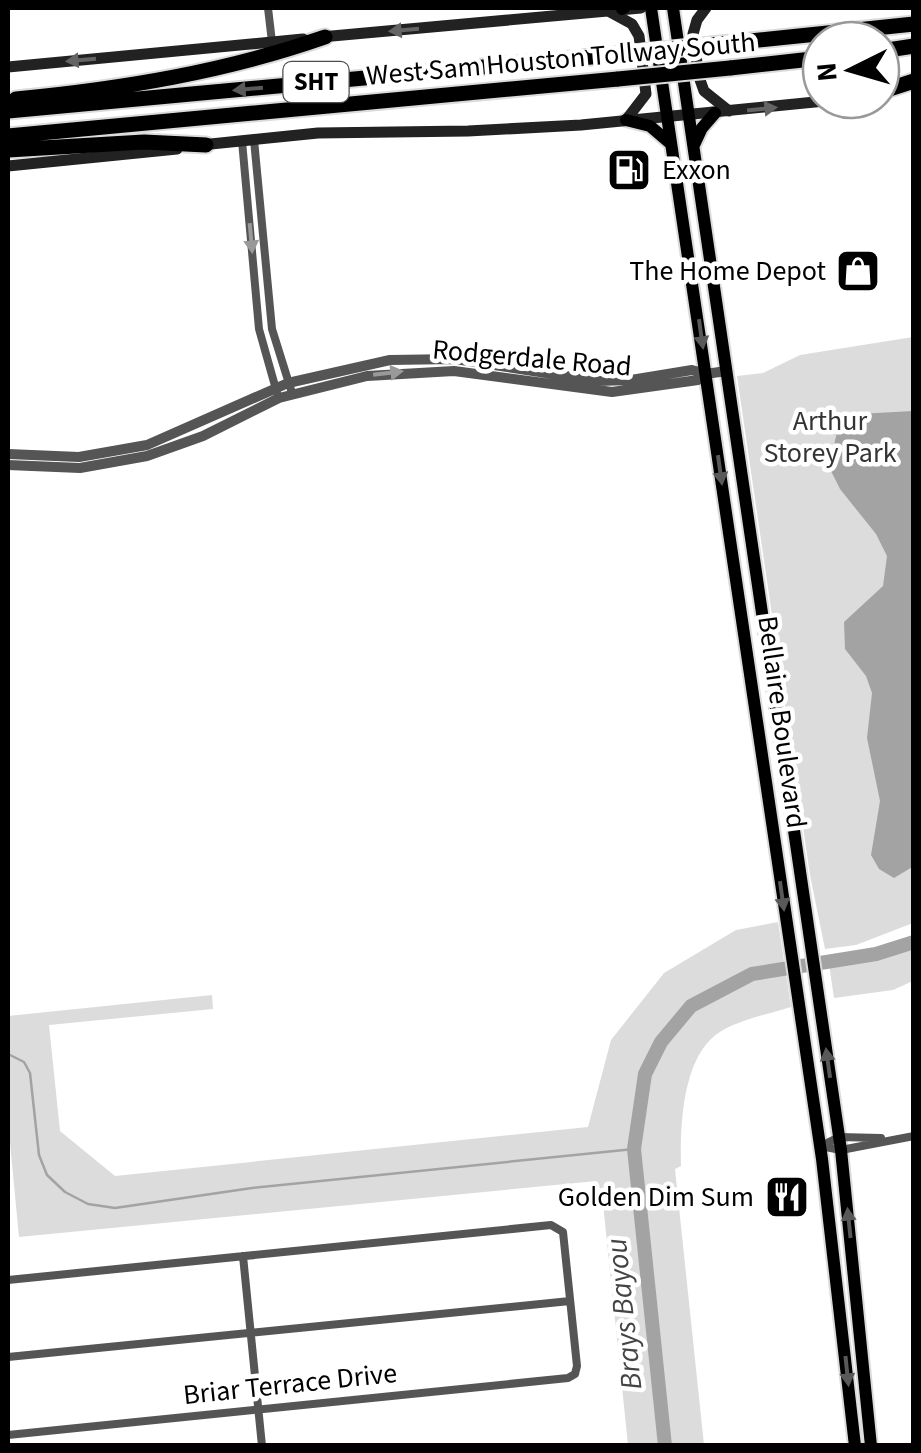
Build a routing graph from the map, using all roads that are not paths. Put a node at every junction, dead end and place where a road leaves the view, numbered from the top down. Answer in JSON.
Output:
{"nodes":[{"id":1,"x":268,"y":8,"type":"edge"},
{"id":2,"x":641,"y":8,"type":"edge"},
{"id":3,"x":652,"y":8,"type":"edge"},
{"id":4,"x":672,"y":8,"type":"edge"},
{"id":5,"x":706,"y":8,"type":"edge"},
{"id":6,"x":618,"y":9,"type":"edge"},
{"id":7,"x":914,"y":24,"type":"edge"},
{"id":8,"x":324,"y":37,"type":"junction"},
{"id":9,"x":272,"y":42,"type":"junction"},
{"id":10,"x":801,"y":60,"type":"edge"},
{"id":11,"x":8,"y":67,"type":"edge"},
{"id":12,"x":801,"y":104,"type":"edge"},
{"id":13,"x":8,"y":108,"type":"edge"},
{"id":14,"x":731,"y":112,"type":"junction"},
{"id":15,"x":715,"y":113,"type":"junction"},
{"id":16,"x":688,"y":115,"type":"junction"},
{"id":17,"x":667,"y":117,"type":"junction"},
{"id":18,"x":626,"y":120,"type":"junction"},
{"id":19,"x":8,"y":136,"type":"edge"},
{"id":20,"x":248,"y":141,"type":"junction"},
{"id":21,"x":206,"y":144,"type":"junction"},
{"id":22,"x":671,"y":144,"type":"junction"},
{"id":23,"x":694,"y":148,"type":"junction"},
{"id":24,"x":8,"y":150,"type":"edge"},
{"id":25,"x":8,"y":166,"type":"edge"},
{"id":26,"x":266,"y":272,"type":"junction"},
{"id":27,"x":254,"y":274,"type":"junction"},
{"id":28,"x":726,"y":370,"type":"junction"},
{"id":29,"x":706,"y":374,"type":"junction"},
{"id":30,"x":290,"y":388,"type":"junction"},
{"id":31,"x":277,"y":392,"type":"junction"},
{"id":32,"x":8,"y":454,"type":"edge"},
{"id":33,"x":79,"y":462,"type":"junction"},
{"id":34,"x":8,"y":465,"type":"edge"},
{"id":35,"x":774,"y":690,"type":"junction"},
{"id":36,"x":753,"y":692,"type":"junction"},
{"id":37,"x":822,"y":1018,"type":"junction"},
{"id":38,"x":801,"y":1020,"type":"junction"},
{"id":39,"x":914,"y":1136,"type":"edge"},
{"id":40,"x":840,"y":1143,"type":"junction"},
{"id":41,"x":820,"y":1146,"type":"junction"},
{"id":42,"x":243,"y":1256,"type":"junction"},
{"id":43,"x":8,"y":1280,"type":"edge"},
{"id":44,"x":570,"y":1301,"type":"junction"},
{"id":45,"x":251,"y":1332,"type":"junction"},
{"id":46,"x":8,"y":1357,"type":"edge"},
{"id":47,"x":258,"y":1410,"type":"junction"},
{"id":48,"x":8,"y":1436,"type":"edge"},
{"id":49,"x":262,"y":1446,"type":"edge"},
{"id":50,"x":855,"y":1446,"type":"edge"},
{"id":51,"x":871,"y":1446,"type":"edge"}],
"edges":[{"from":1,"to":9,"type":"street"},
{"from":2,"to":6,"type":"main road"},
{"from":3,"to":17,"type":"main road","name":"Bellaire Boulevard"},
{"from":4,"to":16,"type":"main road","name":"Bellaire Boulevard"},
{"from":5,"to":14,"type":"main road"},
{"from":6,"to":8,"type":"main road","one_way":true},
{"from":6,"to":18,"type":"main road"},
{"from":7,"to":13,"type":"highway","name":"West Sam Houston Tollway South","number":"SHT","one_way":true,"bridge":true},
{"from":8,"to":9,"type":"main road"},
{"from":8,"to":13,"type":"highway"},
{"from":9,"to":11,"type":"main road","one_way":true},
{"from":10,"to":19,"type":"highway","name":"West Sam Houston Tollway South","number":"SHT","bridge":true},
{"from":14,"to":12,"type":"main road","one_way":true},
{"from":14,"to":15,"type":"main road"},
{"from":15,"to":16,"type":"main road"},
{"from":15,"to":23,"type":"main road"},
{"from":16,"to":17,"type":"main road"},
{"from":16,"to":23,"type":"main road","name":"Bellaire Boulevard"},
{"from":17,"to":18,"type":"main road"},
{"from":17,"to":22,"type":"main road","name":"Bellaire Boulevard"},
{"from":18,"to":20,"type":"main road"},
{"from":18,"to":22,"type":"main road"},
{"from":20,"to":21,"type":"main road"},
{"from":20,"to":26,"type":"street"},
{"from":20,"to":27,"type":"street","one_way":true},
{"from":21,"to":24,"type":"highway"},
{"from":21,"to":25,"type":"main road"},
{"from":22,"to":29,"type":"main road","name":"Bellaire Boulevard","one_way":true},
{"from":23,"to":28,"type":"main road","name":"Bellaire Boulevard"},
{"from":26,"to":27,"type":"street"},
{"from":26,"to":30,"type":"street"},
{"from":27,"to":31,"type":"street"},
{"from":28,"to":29,"type":"street","name":"Rodgerdale Road"},
{"from":28,"to":35,"type":"main road","name":"Bellaire Boulevard"},
{"from":29,"to":30,"type":"street","name":"Rodgerdale Road"},
{"from":29,"to":36,"type":"main road","name":"Bellaire Boulevard","one_way":true},
{"from":30,"to":31,"type":"street","name":"Rodgerdale Road"},
{"from":31,"to":33,"type":"street","name":"Rodgerdale Road"},
{"from":32,"to":33,"type":"street","name":"Rodgerdale Road"},
{"from":33,"to":34,"type":"street","name":"Rodgerdale Road"},
{"from":35,"to":36,"type":"main road"},
{"from":35,"to":37,"type":"main road","name":"Bellaire Boulevard"},
{"from":36,"to":38,"type":"main road","name":"Bellaire Boulevard","one_way":true},
{"from":37,"to":38,"type":"main road"},
{"from":40,"to":37,"type":"main road","name":"Bellaire Boulevard","one_way":true},
{"from":38,"to":41,"type":"main road","name":"Bellaire Boulevard"},
{"from":39,"to":40,"type":"street"},
{"from":40,"to":41,"type":"street"},
{"from":51,"to":40,"type":"main road","name":"Bellaire Boulevard","one_way":true},
{"from":41,"to":50,"type":"main road","name":"Bellaire Boulevard","one_way":true},
{"from":42,"to":43,"type":"street"},
{"from":42,"to":44,"type":"street"},
{"from":42,"to":45,"type":"street"},
{"from":44,"to":45,"type":"street"},
{"from":44,"to":47,"type":"street","name":"Briar Terrace Drive"},
{"from":45,"to":46,"type":"street"},
{"from":45,"to":47,"type":"street"},
{"from":47,"to":48,"type":"street","name":"Briar Terrace Drive"},
{"from":47,"to":49,"type":"street"}]}
